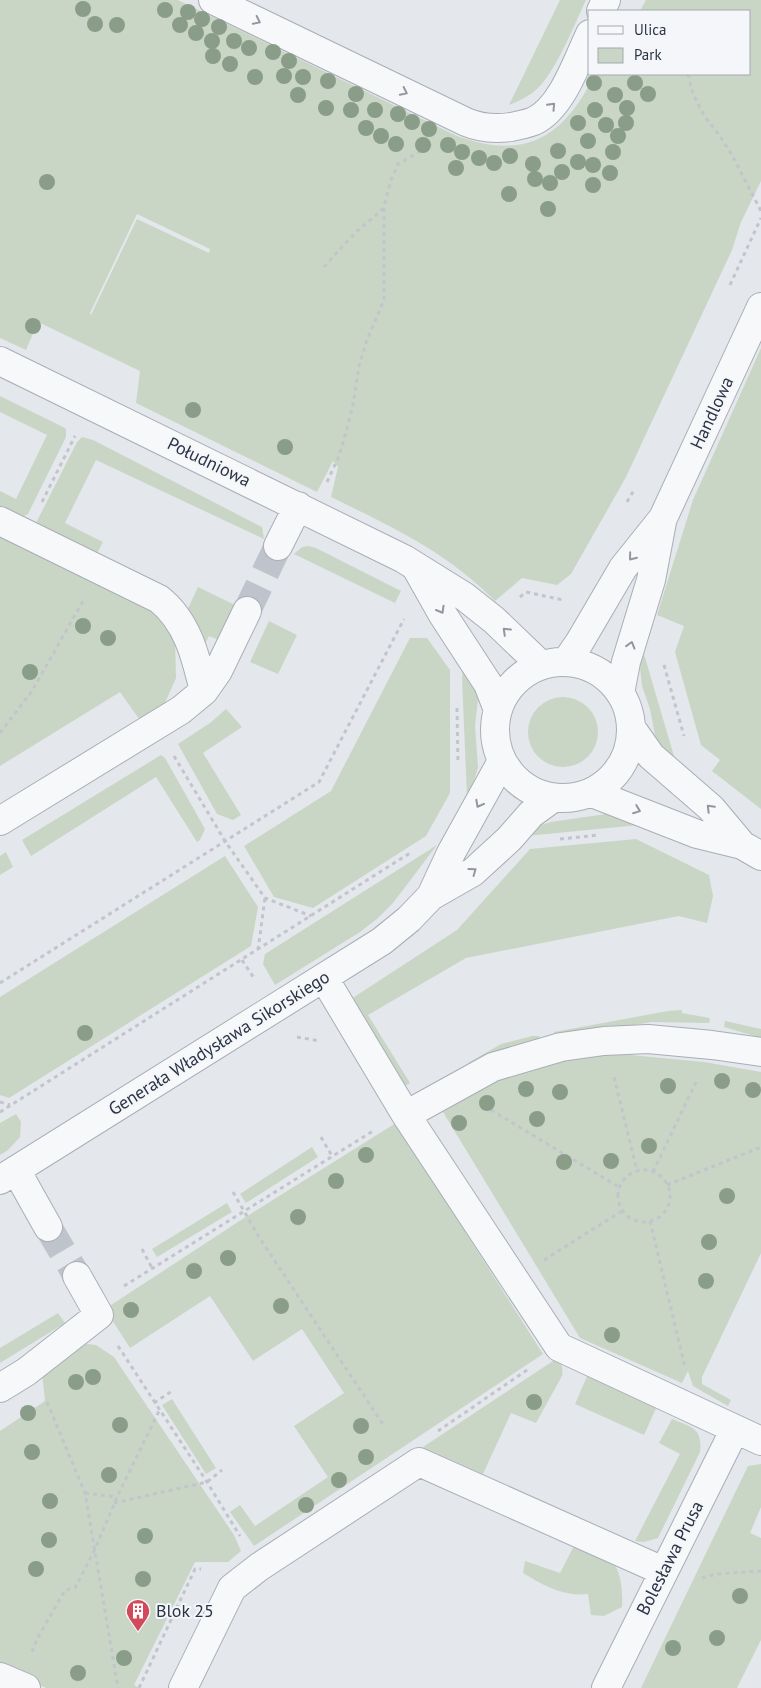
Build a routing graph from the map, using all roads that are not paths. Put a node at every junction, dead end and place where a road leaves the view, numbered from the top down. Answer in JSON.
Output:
{"nodes":[{"id":1,"x":214,"y":0,"type":"edge"},
{"id":2,"x":588,"y":38,"type":"edge"},
{"id":3,"x":761,"y":307,"type":"edge"},
{"id":4,"x":0,"y":361,"type":"edge"},
{"id":5,"x":305,"y":509,"type":"junction"},
{"id":6,"x":663,"y":518,"type":"junction"},
{"id":7,"x":0,"y":521,"type":"edge"},
{"id":8,"x":278,"y":546,"type":"tunnel mouth"},
{"id":9,"x":416,"y":568,"type":"junction"},
{"id":10,"x":247,"y":611,"type":"tunnel mouth"},
{"id":11,"x":553,"y":663,"type":"junction"},
{"id":12,"x":204,"y":692,"type":"junction"},
{"id":13,"x":620,"y":693,"type":"junction"},
{"id":14,"x":498,"y":710,"type":"junction"},
{"id":15,"x":632,"y":730,"type":"junction"},
{"id":16,"x":502,"y":761,"type":"junction"},
{"id":17,"x":592,"y":793,"type":"junction"},
{"id":18,"x":553,"y":798,"type":"junction"},
{"id":19,"x":0,"y":821,"type":"edge"},
{"id":20,"x":752,"y":850,"type":"edge"},
{"id":21,"x":431,"y":896,"type":"junction"},
{"id":22,"x":324,"y":978,"type":"junction"},
{"id":23,"x":761,"y":1052,"type":"edge"},
{"id":24,"x":406,"y":1115,"type":"junction"},
{"id":25,"x":8,"y":1175,"type":"edge"},
{"id":26,"x":48,"y":1227,"type":"tunnel mouth"},
{"id":27,"x":77,"y":1276,"type":"tunnel mouth"},
{"id":28,"x":0,"y":1388,"type":"edge"},
{"id":29,"x":735,"y":1429,"type":"junction"},
{"id":30,"x":761,"y":1441,"type":"edge"},
{"id":31,"x":663,"y":1572,"type":"junction"},
{"id":32,"x":183,"y":1688,"type":"edge"},
{"id":33,"x":606,"y":1688,"type":"edge"}],
"edges":[{"from":1,"to":2,"type":"street","one_way":true},
{"from":3,"to":6,"type":"street","name":"Handlowa"},
{"from":4,"to":5,"type":"street","name":"Południowa"},
{"from":5,"to":8,"type":"street"},
{"from":5,"to":9,"type":"street","name":"Południowa"},
{"from":6,"to":11,"type":"street","name":"Handlowa","one_way":true},
{"from":13,"to":6,"type":"street","name":"Handlowa","one_way":true},
{"from":7,"to":12,"type":"street"},
{"from":11,"to":9,"type":"street","name":"Południowa","one_way":true},
{"from":9,"to":14,"type":"street","name":"Południowa","one_way":true},
{"from":10,"to":12,"type":"street"},
{"from":11,"to":13,"type":"street"},
{"from":11,"to":14,"type":"street"},
{"from":12,"to":19,"type":"street"},
{"from":13,"to":15,"type":"street"},
{"from":14,"to":16,"type":"street"},
{"from":15,"to":17,"type":"street"},
{"from":20,"to":15,"type":"street","one_way":true},
{"from":16,"to":18,"type":"street"},
{"from":16,"to":21,"type":"street","name":"Generała Władysława Sikorskiego","one_way":true},
{"from":17,"to":18,"type":"street"},
{"from":17,"to":20,"type":"street","one_way":true},
{"from":21,"to":18,"type":"street","name":"Generała Władysława Sikorskiego","one_way":true},
{"from":21,"to":22,"type":"street","name":"Generała Władysława Sikorskiego"},
{"from":22,"to":24,"type":"street"},
{"from":22,"to":25,"type":"street","name":"Generała Władysława Sikorskiego"},
{"from":23,"to":24,"type":"street"},
{"from":24,"to":29,"type":"street"},
{"from":25,"to":26,"type":"street"},
{"from":27,"to":28,"type":"street"},
{"from":29,"to":30,"type":"street"},
{"from":29,"to":31,"type":"street","name":"Bolesława Prusa"},
{"from":31,"to":32,"type":"street"},
{"from":31,"to":33,"type":"street","name":"Bolesława Prusa"}]}
